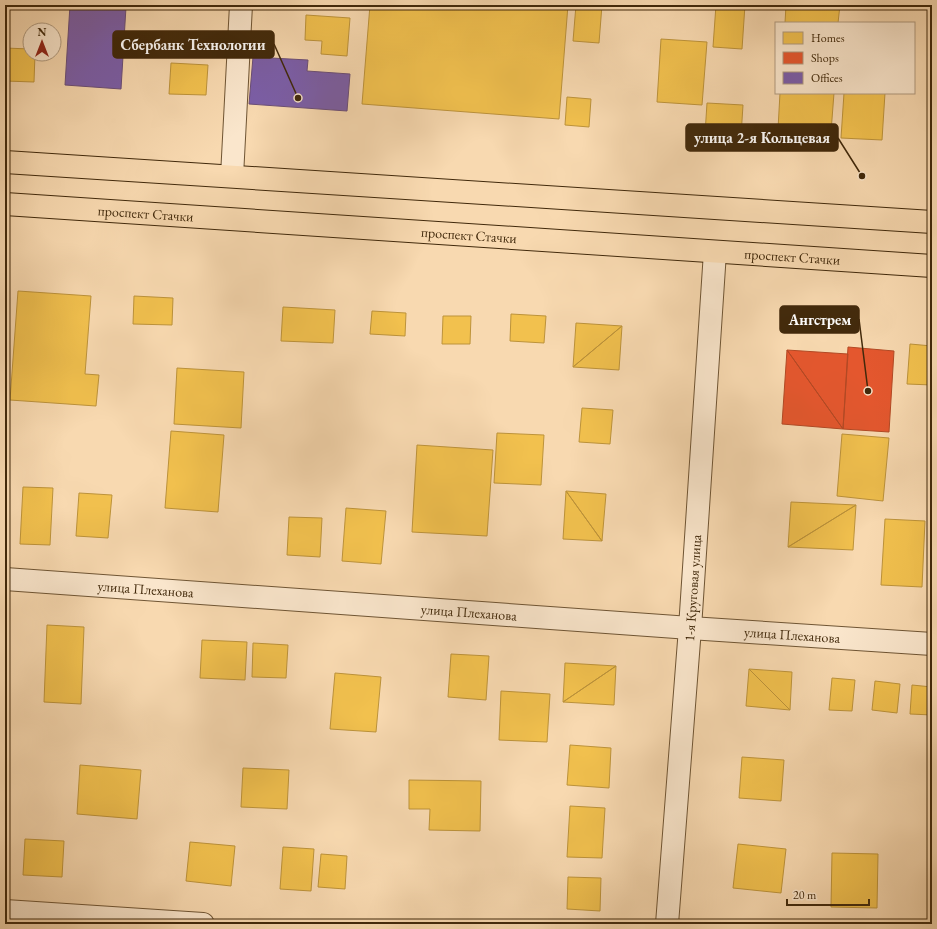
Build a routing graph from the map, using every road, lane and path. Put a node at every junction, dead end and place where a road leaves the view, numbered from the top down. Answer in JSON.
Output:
{"nodes":[{"id":1,"x":241,"y":5,"type":"edge"},
{"id":2,"x":5,"y":162,"type":"edge"},
{"id":3,"x":232,"y":176,"type":"junction"},
{"id":4,"x":5,"y":204,"type":"edge"},
{"id":5,"x":932,"y":222,"type":"edge"},
{"id":6,"x":715,"y":252,"type":"junction"},
{"id":7,"x":932,"y":266,"type":"edge"},
{"id":8,"x":5,"y":579,"type":"edge"},
{"id":9,"x":690,"y":628,"type":"junction"},
{"id":10,"x":932,"y":644,"type":"edge"},
{"id":11,"x":5,"y":911,"type":"edge"},
{"id":12,"x":203,"y":924,"type":"edge"},
{"id":13,"x":667,"y":924,"type":"edge"}],
"edges":[{"from":1,"to":3,"type":"street"},
{"from":2,"to":3,"type":"main road"},
{"from":3,"to":5,"type":"main road"},
{"from":4,"to":6,"type":"main road","name":"проспект Стачки"},
{"from":6,"to":7,"type":"main road","name":"проспект Стачки"},
{"from":6,"to":9,"type":"street","name":"1-я Круговая улица"},
{"from":8,"to":9,"type":"street","name":"улица Плеханова"},
{"from":9,"to":10,"type":"street","name":"улица Плеханова"},
{"from":9,"to":13,"type":"street","name":"1-я Круговая улица"},
{"from":11,"to":12,"type":"street"}]}
